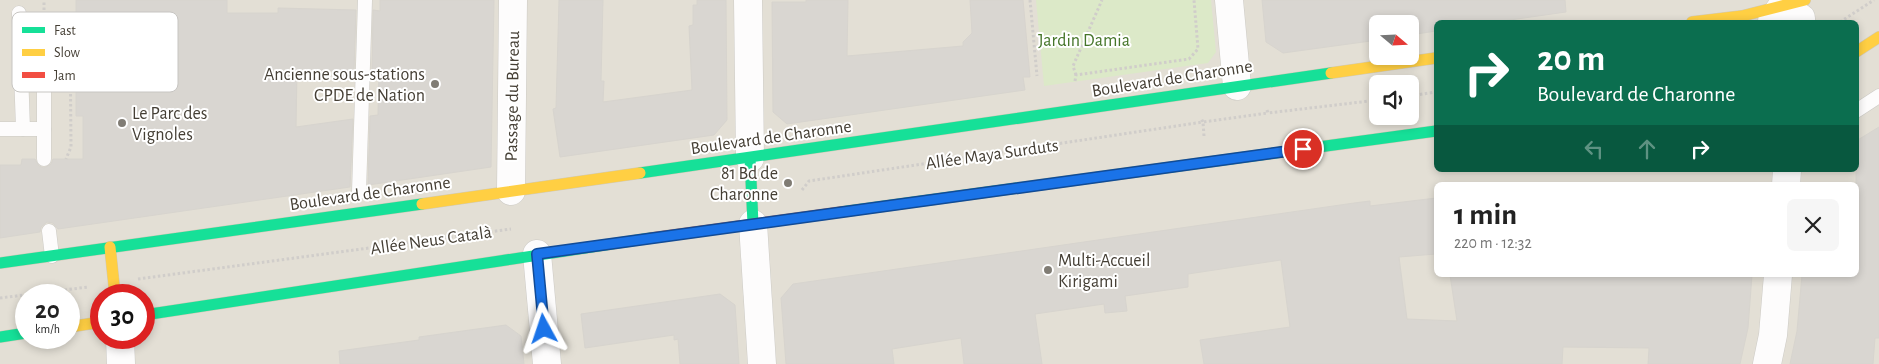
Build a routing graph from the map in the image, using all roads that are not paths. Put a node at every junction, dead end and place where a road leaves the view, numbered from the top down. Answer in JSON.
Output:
{"nodes":[{"id":1,"x":365,"y":0,"type":"edge"},
{"id":2,"x":513,"y":0,"type":"edge"},
{"id":3,"x":748,"y":0,"type":"edge"},
{"id":4,"x":1229,"y":0,"type":"edge"},
{"id":5,"x":1790,"y":13,"type":"edge"},
{"id":6,"x":1709,"y":20,"type":"edge"},
{"id":7,"x":1879,"y":37,"type":"edge"},
{"id":8,"x":1859,"y":50,"type":"edge"},
{"id":9,"x":1434,"y":58,"type":"edge"},
{"id":10,"x":1237,"y":86,"type":"junction"},
{"id":11,"x":22,"y":92,"type":"edge"},
{"id":12,"x":44,"y":92,"type":"edge"},
{"id":13,"x":1879,"y":96,"type":"edge"},
{"id":14,"x":1859,"y":109,"type":"edge"},
{"id":15,"x":0,"y":129,"type":"edge"},
{"id":16,"x":23,"y":129,"type":"junction"},
{"id":17,"x":44,"y":129,"type":"junction"},
{"id":18,"x":1434,"y":131,"type":"edge"},
{"id":19,"x":750,"y":158,"type":"junction"},
{"id":20,"x":44,"y":159,"type":"dead end"},
{"id":21,"x":511,"y":191,"type":"junction"},
{"id":22,"x":359,"y":192,"type":"dead end"},
{"id":23,"x":753,"y":224,"type":"junction"},
{"id":24,"x":49,"y":231,"type":"dead end"},
{"id":25,"x":110,"y":247,"type":"junction"},
{"id":26,"x":537,"y":254,"type":"junction"},
{"id":27,"x":52,"y":256,"type":"junction"},
{"id":28,"x":0,"y":263,"type":"edge"},
{"id":29,"x":1778,"y":277,"type":"edge"},
{"id":30,"x":114,"y":284,"type":"edge"},
{"id":31,"x":155,"y":313,"type":"edge"},
{"id":32,"x":15,"y":335,"type":"edge"},
{"id":33,"x":0,"y":337,"type":"edge"},
{"id":34,"x":121,"y":349,"type":"edge"},
{"id":35,"x":122,"y":364,"type":"edge"},
{"id":36,"x":547,"y":364,"type":"edge"},
{"id":37,"x":762,"y":364,"type":"edge"},
{"id":38,"x":1767,"y":364,"type":"edge"}],
"edges":[{"from":1,"to":22,"type":"lane"},
{"from":2,"to":21,"type":"street","name":"Passage du Bureau"},
{"from":3,"to":19,"type":"street"},
{"from":4,"to":10,"type":"street"},
{"from":5,"to":6,"type":"main road"},
{"from":7,"to":8,"type":"main road"},
{"from":9,"to":10,"type":"main road","name":"Boulevard de Charonne"},
{"from":10,"to":19,"type":"main road","name":"Boulevard de Charonne"},
{"from":11,"to":16,"type":"lane"},
{"from":12,"to":17,"type":"lane"},
{"from":13,"to":14,"type":"lane"},
{"from":15,"to":16,"type":"lane"},
{"from":16,"to":17,"type":"lane"},
{"from":17,"to":20,"type":"lane"},
{"from":18,"to":23,"type":"main road"},
{"from":19,"to":21,"type":"main road","name":"Boulevard de Charonne"},
{"from":19,"to":23,"type":"main road"},
{"from":21,"to":25,"type":"main road","name":"Boulevard de Charonne"},
{"from":23,"to":26,"type":"main road"},
{"from":23,"to":37,"type":"street"},
{"from":24,"to":27,"type":"lane"},
{"from":25,"to":27,"type":"main road","name":"Boulevard de Charonne"},
{"from":25,"to":30,"type":"main road"},
{"from":26,"to":31,"type":"main road"},
{"from":26,"to":36,"type":"street"},
{"from":27,"to":28,"type":"main road","name":"Boulevard de Charonne"},
{"from":29,"to":38,"type":"street"},
{"from":32,"to":33,"type":"main road"},
{"from":34,"to":35,"type":"street"}]}
